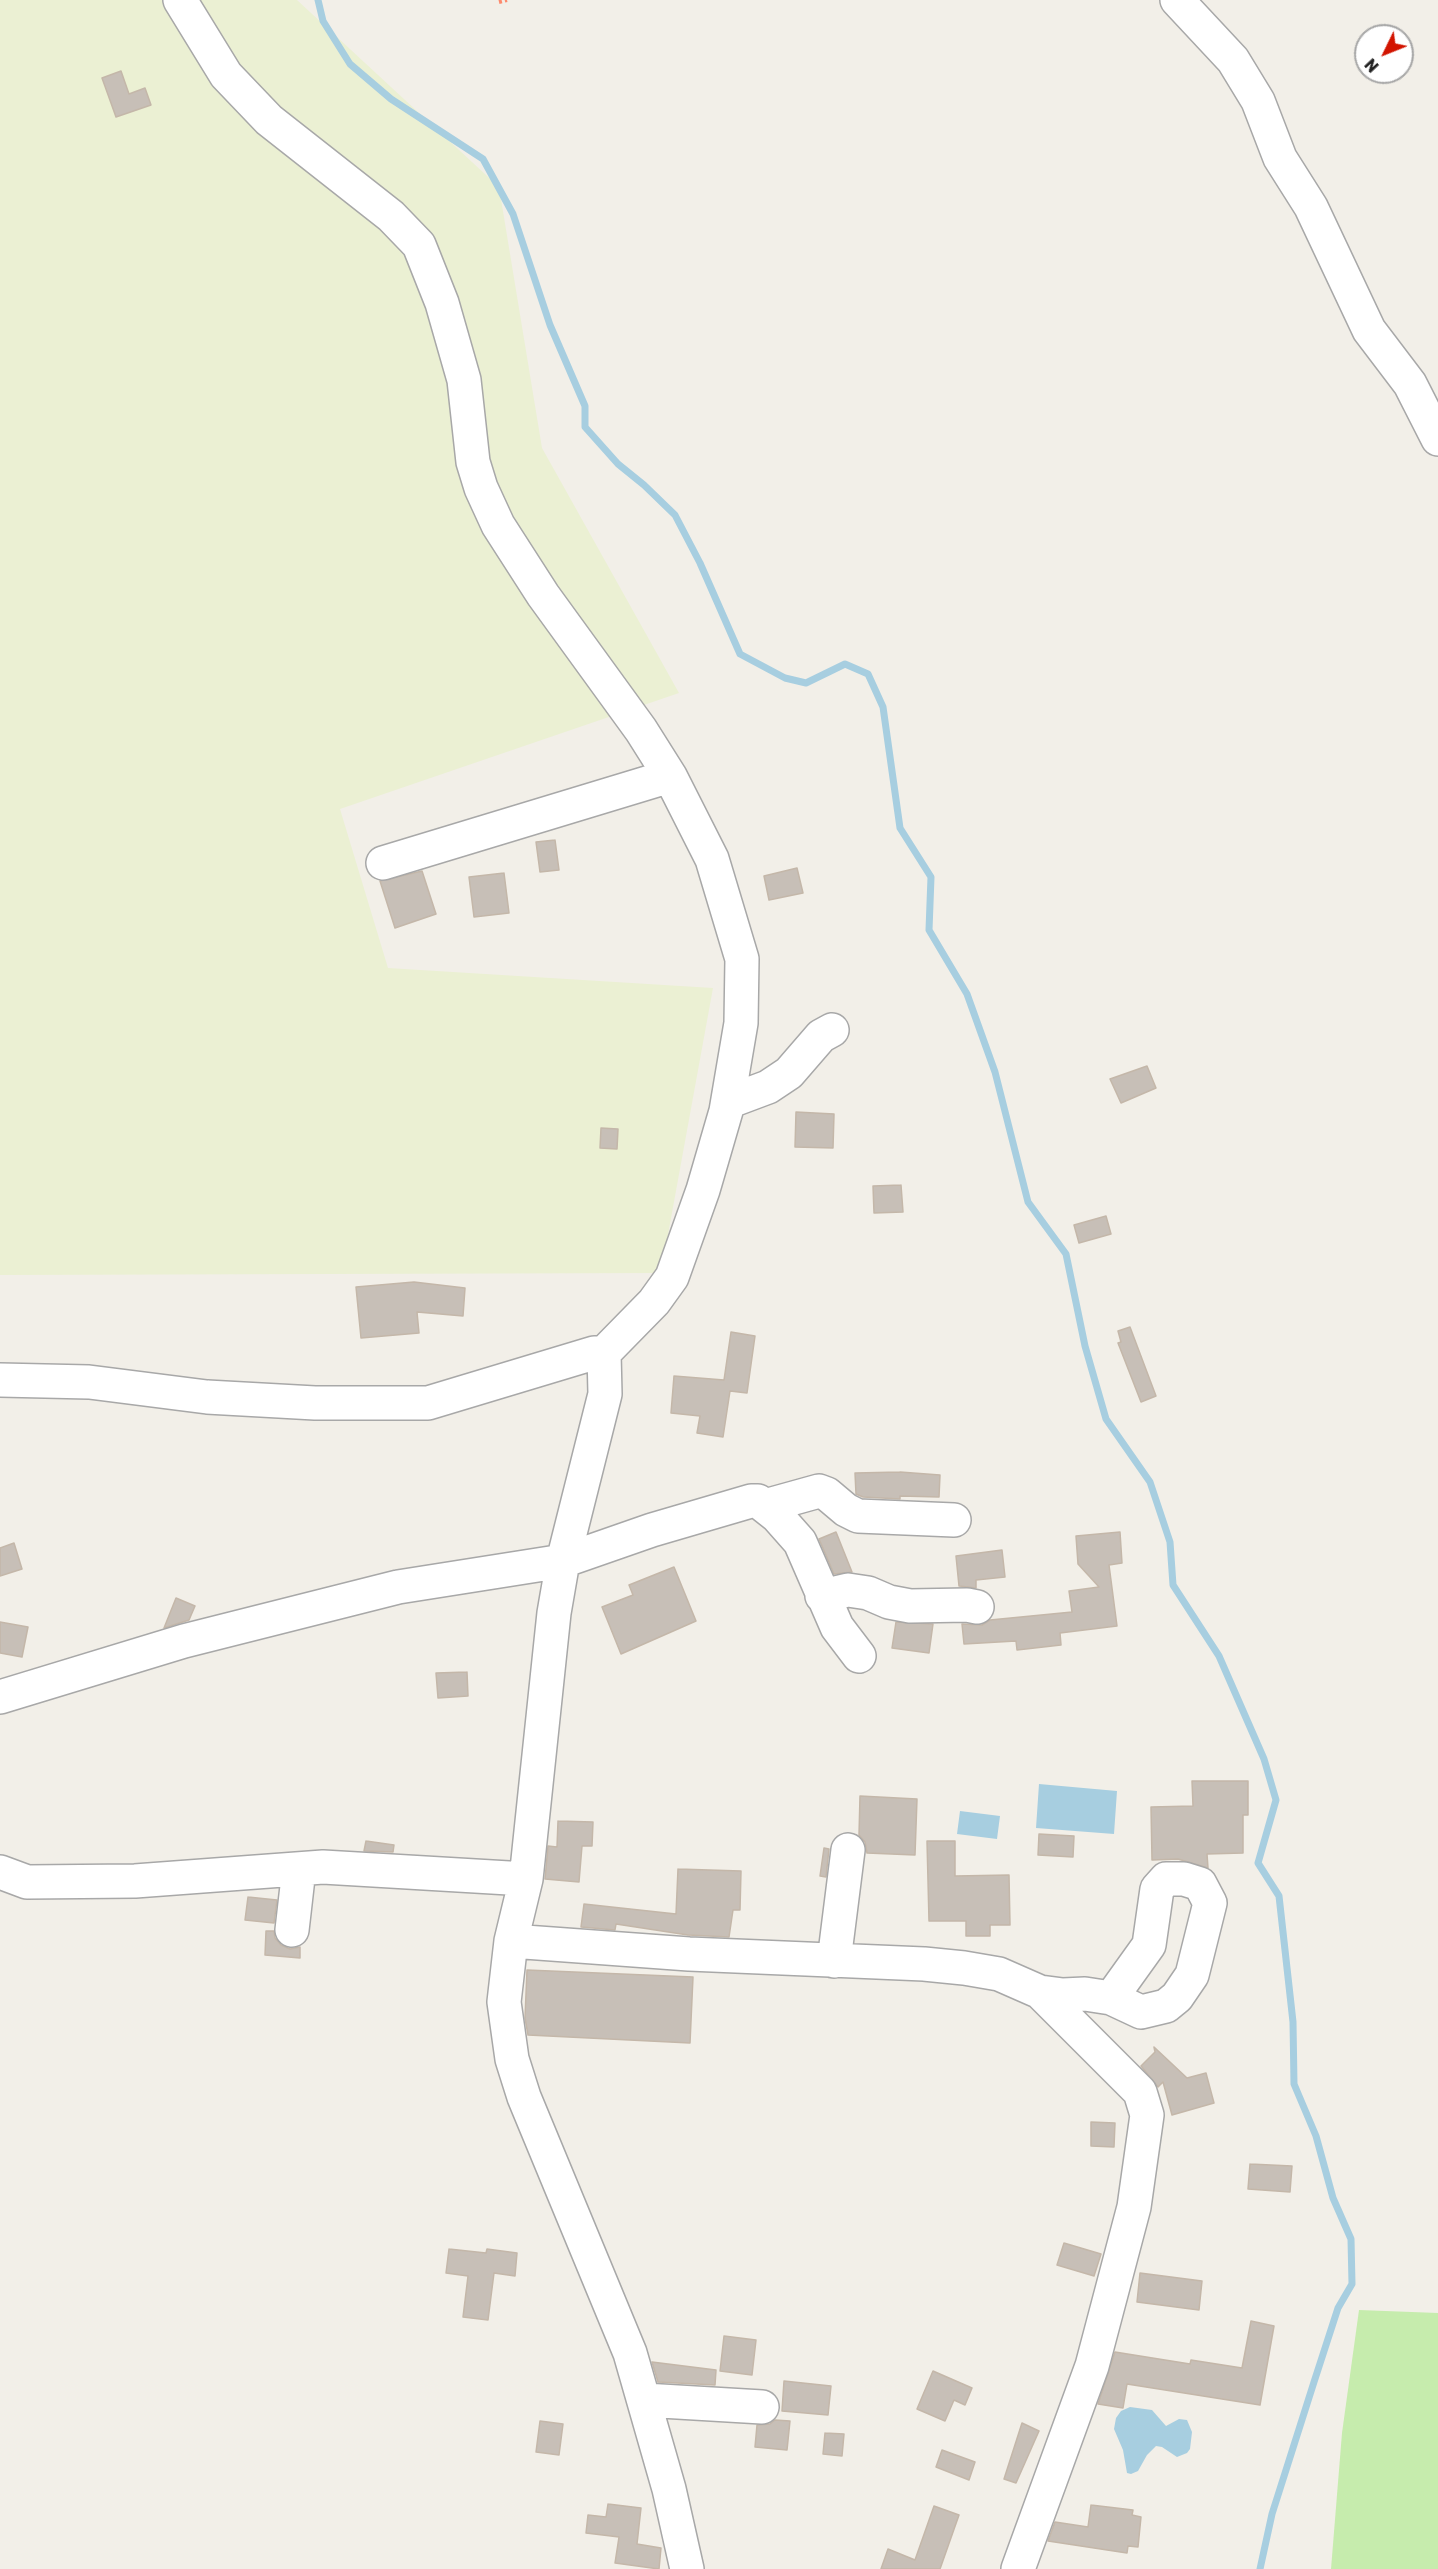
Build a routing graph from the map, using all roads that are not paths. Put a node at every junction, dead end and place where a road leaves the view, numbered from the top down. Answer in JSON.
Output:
{"nodes":[{"id":1,"x":180,"y":0,"type":"edge"},
{"id":2,"x":1178,"y":0,"type":"edge"},
{"id":3,"x":1438,"y":439,"type":"edge"},
{"id":4,"x":670,"y":776,"type":"junction"},
{"id":5,"x":383,"y":863,"type":"dead end"},
{"id":6,"x":832,"y":1030,"type":"dead end"},
{"id":7,"x":728,"y":1102,"type":"junction"},
{"id":8,"x":604,"y":1353,"type":"junction"},
{"id":9,"x":0,"y":1380,"type":"edge"},
{"id":10,"x":765,"y":1506,"type":"junction"},
{"id":11,"x":954,"y":1520,"type":"dead end"},
{"id":12,"x":563,"y":1561,"type":"junction"},
{"id":13,"x":822,"y":1596,"type":"junction"},
{"id":14,"x":977,"y":1607,"type":"dead end"},
{"id":15,"x":859,"y":1656,"type":"dead end"},
{"id":16,"x":0,"y":1697,"type":"edge"},
{"id":17,"x":848,"y":1850,"type":"dead end"},
{"id":18,"x":299,"y":1869,"type":"junction"},
{"id":19,"x":0,"y":1872,"type":"edge"},
{"id":20,"x":525,"y":1879,"type":"junction"},
{"id":21,"x":292,"y":1930,"type":"dead end"},
{"id":22,"x":511,"y":1941,"type":"junction"},
{"id":23,"x":834,"y":1961,"type":"junction"},
{"id":24,"x":1040,"y":1992,"type":"junction"},
{"id":25,"x":1111,"y":1998,"type":"dead end"},
{"id":26,"x":644,"y":2400,"type":"junction"},
{"id":27,"x":762,"y":2407,"type":"dead end"},
{"id":28,"x":687,"y":2569,"type":"edge"},
{"id":29,"x":1018,"y":2569,"type":"edge"}],
"edges":[{"from":1,"to":4,"type":"street"},
{"from":2,"to":3,"type":"street"},
{"from":4,"to":5,"type":"street"},
{"from":4,"to":7,"type":"street"},
{"from":6,"to":7,"type":"street"},
{"from":7,"to":8,"type":"street"},
{"from":8,"to":9,"type":"street"},
{"from":8,"to":12,"type":"street"},
{"from":10,"to":11,"type":"street"},
{"from":10,"to":12,"type":"street"},
{"from":10,"to":13,"type":"street"},
{"from":12,"to":16,"type":"street"},
{"from":12,"to":20,"type":"street"},
{"from":13,"to":14,"type":"street"},
{"from":13,"to":15,"type":"street"},
{"from":17,"to":23,"type":"street"},
{"from":18,"to":19,"type":"street"},
{"from":18,"to":20,"type":"street"},
{"from":18,"to":21,"type":"street"},
{"from":20,"to":22,"type":"street"},
{"from":22,"to":23,"type":"street"},
{"from":22,"to":26,"type":"street"},
{"from":23,"to":24,"type":"street"},
{"from":24,"to":25,"type":"street"},
{"from":24,"to":29,"type":"street"},
{"from":26,"to":27,"type":"street"},
{"from":26,"to":28,"type":"street"}]}
